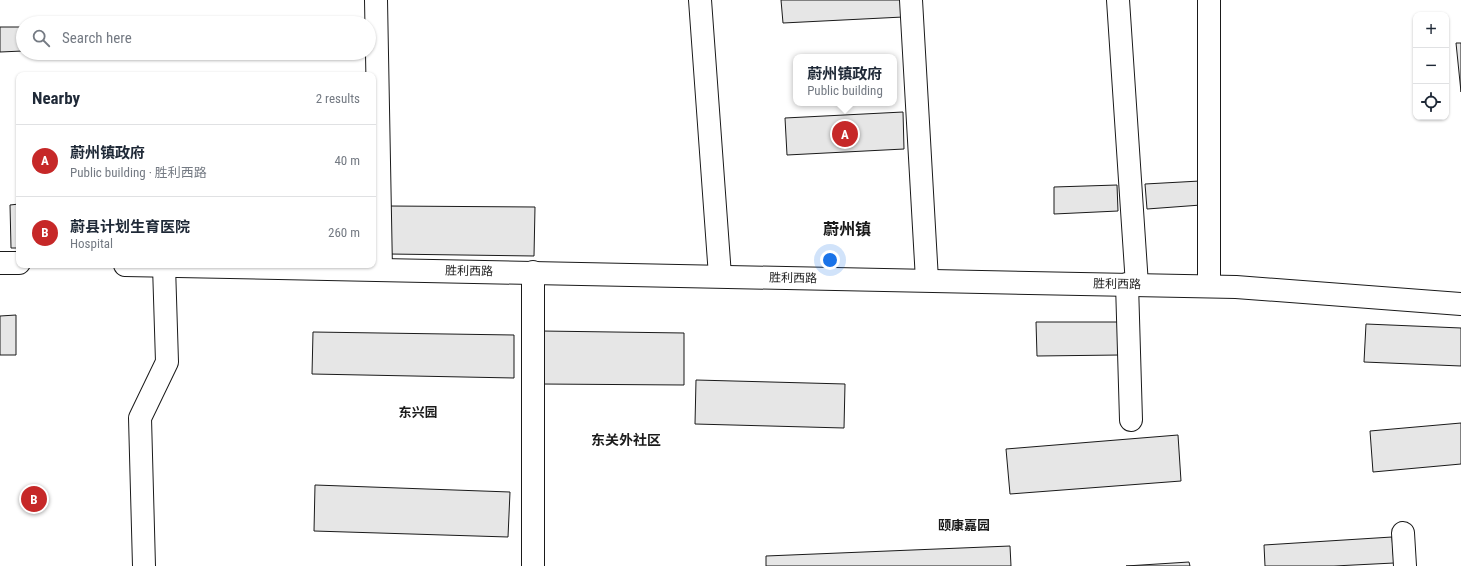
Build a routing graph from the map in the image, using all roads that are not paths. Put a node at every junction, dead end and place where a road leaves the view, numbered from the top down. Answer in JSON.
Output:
{"nodes":[{"id":1,"x":376,"y":0,"type":"edge"},
{"id":2,"x":700,"y":0,"type":"edge"},
{"id":3,"x":911,"y":0,"type":"edge"},
{"id":4,"x":1118,"y":0,"type":"edge"},
{"id":5,"x":1208,"y":0,"type":"edge"},
{"id":6,"x":0,"y":263,"type":"edge"},
{"id":7,"x":16,"y":263,"type":"edge"},
{"id":8,"x":164,"y":268,"type":"edge"},
{"id":9,"x":272,"y":268,"type":"edge"},
{"id":10,"x":381,"y":270,"type":"junction"},
{"id":11,"x":533,"y":272,"type":"junction"},
{"id":12,"x":720,"y":276,"type":"junction"},
{"id":13,"x":927,"y":280,"type":"junction"},
{"id":14,"x":1132,"y":284,"type":"junction"},
{"id":15,"x":1208,"y":286,"type":"junction"},
{"id":16,"x":1461,"y":304,"type":"edge"},
{"id":17,"x":1131,"y":420,"type":"dead end"},
{"id":18,"x":1403,"y":533,"type":"dead end"},
{"id":19,"x":144,"y":566,"type":"edge"},
{"id":20,"x":532,"y":566,"type":"edge"},
{"id":21,"x":1405,"y":566,"type":"edge"}],
"edges":[{"from":1,"to":10,"type":"street"},
{"from":2,"to":12,"type":"street"},
{"from":3,"to":13,"type":"street"},
{"from":4,"to":14,"type":"street"},
{"from":5,"to":15,"type":"street"},
{"from":6,"to":7,"type":"street"},
{"from":8,"to":19,"type":"street"},
{"from":9,"to":10,"type":"street","name":"胜利西路"},
{"from":10,"to":11,"type":"street","name":"胜利西路"},
{"from":11,"to":12,"type":"street","name":"胜利西路"},
{"from":11,"to":20,"type":"street"},
{"from":12,"to":13,"type":"street","name":"胜利西路"},
{"from":13,"to":14,"type":"street","name":"胜利西路"},
{"from":14,"to":15,"type":"street","name":"胜利西路"},
{"from":14,"to":17,"type":"street"},
{"from":15,"to":16,"type":"street","name":"胜利西路"},
{"from":18,"to":21,"type":"street"}]}
